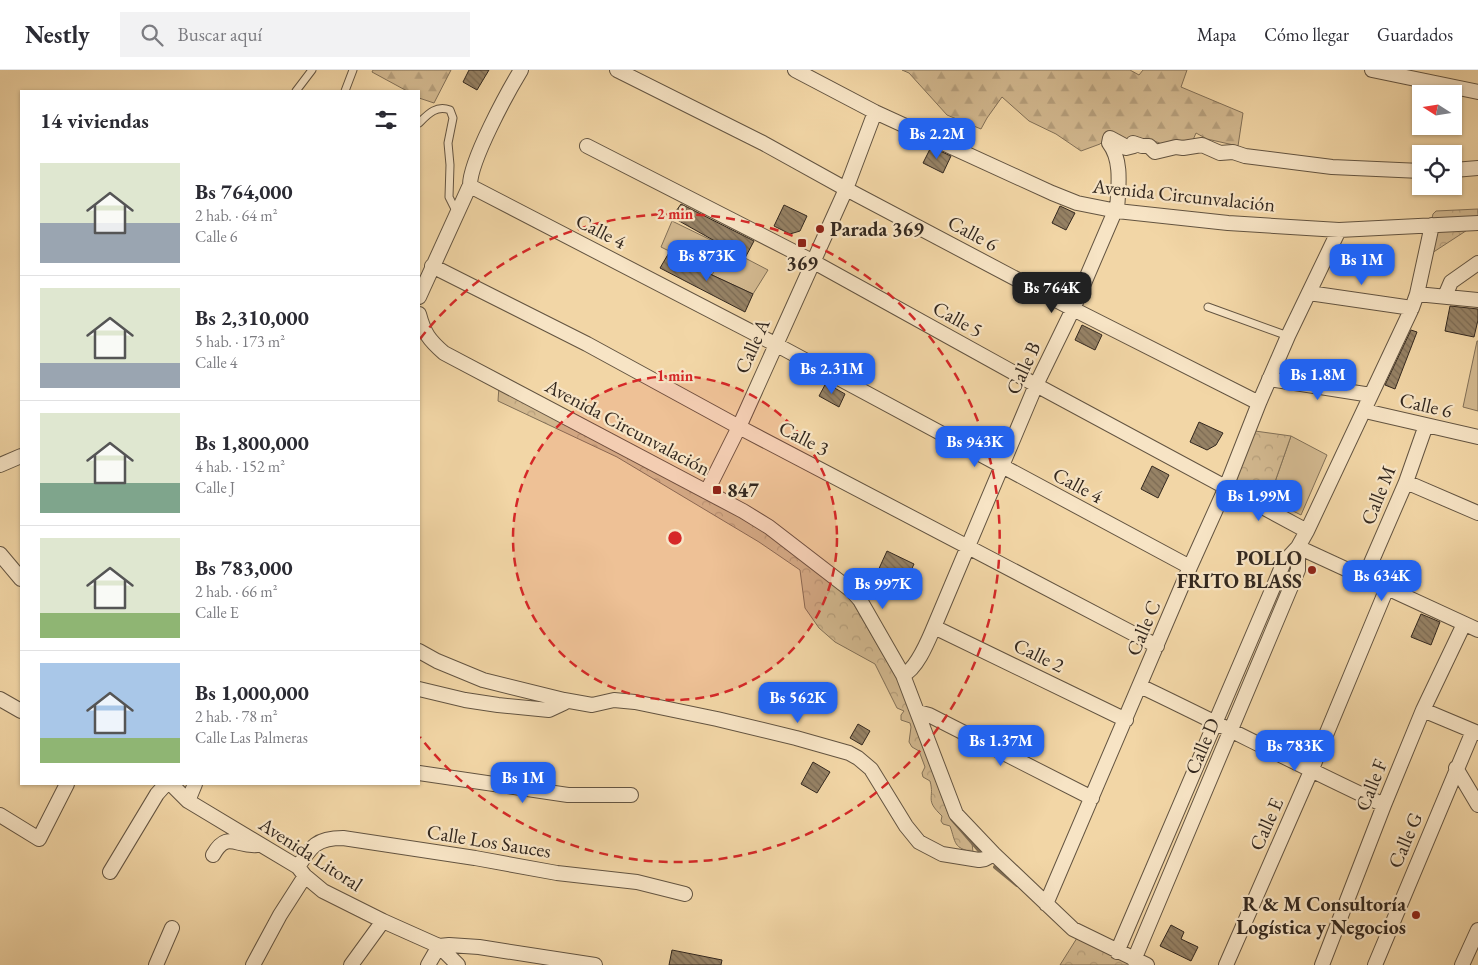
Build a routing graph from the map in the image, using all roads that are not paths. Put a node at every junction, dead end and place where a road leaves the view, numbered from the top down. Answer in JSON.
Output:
{"nodes":[{"id":1,"x":312,"y":70,"type":"edge"},
{"id":2,"x":353,"y":70,"type":"edge"},
{"id":3,"x":521,"y":70,"type":"edge"},
{"id":4,"x":528,"y":70,"type":"edge"},
{"id":5,"x":617,"y":70,"type":"edge"},
{"id":6,"x":795,"y":70,"type":"edge"},
{"id":7,"x":1372,"y":70,"type":"edge"},
{"id":8,"x":297,"y":90,"type":"edge"},
{"id":9,"x":345,"y":90,"type":"edge"},
{"id":10,"x":1478,"y":92,"type":"edge"},
{"id":11,"x":875,"y":112,"type":"junction"},
{"id":12,"x":420,"y":122,"type":"edge"},
{"id":13,"x":588,"y":146,"type":"dead end"},
{"id":14,"x":1478,"y":168,"type":"edge"},
{"id":15,"x":1462,"y":169,"type":"edge"},
{"id":16,"x":1412,"y":171,"type":"edge"},
{"id":17,"x":470,"y":185,"type":"junction"},
{"id":18,"x":846,"y":189,"type":"junction"},
{"id":19,"x":1116,"y":211,"type":"junction"},
{"id":20,"x":457,"y":213,"type":"junction"},
{"id":21,"x":1478,"y":223,"type":"edge"},
{"id":22,"x":1432,"y":225,"type":"junction"},
{"id":23,"x":1339,"y":230,"type":"junction"},
{"id":24,"x":812,"y":261,"type":"junction"},
{"id":25,"x":1478,"y":263,"type":"edge"},
{"id":26,"x":432,"y":266,"type":"junction"},
{"id":27,"x":1309,"y":293,"type":"junction"},
{"id":28,"x":1417,"y":294,"type":"junction"},
{"id":29,"x":420,"y":295,"type":"edge"},
{"id":30,"x":1445,"y":296,"type":"junction"},
{"id":31,"x":1478,"y":300,"type":"edge"},
{"id":32,"x":1208,"y":307,"type":"dead end"},
{"id":33,"x":1412,"y":308,"type":"junction"},
{"id":34,"x":1073,"y":309,"type":"junction"},
{"id":35,"x":420,"y":318,"type":"edge"},
{"id":36,"x":1288,"y":336,"type":"junction"},
{"id":37,"x":775,"y":344,"type":"junction"},
{"id":38,"x":1269,"y":379,"type":"junction"},
{"id":39,"x":1036,"y":386,"type":"junction"},
{"id":40,"x":1372,"y":395,"type":"junction"},
{"id":41,"x":1259,"y":403,"type":"junction"},
{"id":42,"x":1365,"y":411,"type":"junction"},
{"id":43,"x":1426,"y":425,"type":"junction"},
{"id":44,"x":739,"y":427,"type":"junction"},
{"id":45,"x":1478,"y":437,"type":"edge"},
{"id":46,"x":20,"y":456,"type":"edge"},
{"id":47,"x":0,"y":465,"type":"edge"},
{"id":48,"x":1002,"y":466,"type":"junction"},
{"id":49,"x":1406,"y":482,"type":"junction"},
{"id":50,"x":1226,"y":488,"type":"junction"},
{"id":51,"x":707,"y":491,"type":"junction"},
{"id":52,"x":1478,"y":513,"type":"edge"},
{"id":53,"x":1307,"y":531,"type":"junction"},
{"id":54,"x":969,"y":546,"type":"junction"},
{"id":55,"x":1298,"y":547,"type":"junction"},
{"id":56,"x":0,"y":554,"type":"edge"},
{"id":57,"x":1190,"y":567,"type":"junction"},
{"id":58,"x":20,"y":578,"type":"edge"},
{"id":59,"x":1364,"y":579,"type":"junction"},
{"id":60,"x":1387,"y":588,"type":"junction"},
{"id":61,"x":1464,"y":624,"type":"junction"},
{"id":62,"x":934,"y":627,"type":"junction"},
{"id":63,"x":1478,"y":630,"type":"edge"},
{"id":64,"x":1157,"y":646,"type":"junction"},
{"id":65,"x":420,"y":652,"type":"edge"},
{"id":66,"x":903,"y":675,"type":"junction"},
{"id":67,"x":1140,"y":686,"type":"junction"},
{"id":68,"x":420,"y":689,"type":"edge"},
{"id":69,"x":0,"y":699,"type":"edge"},
{"id":70,"x":564,"y":700,"type":"junction"},
{"id":71,"x":20,"y":710,"type":"edge"},
{"id":72,"x":1423,"y":710,"type":"junction"},
{"id":73,"x":918,"y":712,"type":"junction"},
{"id":74,"x":1126,"y":720,"type":"junction"},
{"id":75,"x":1216,"y":722,"type":"junction"},
{"id":76,"x":1231,"y":729,"type":"junction"},
{"id":77,"x":1476,"y":732,"type":"edge"},
{"id":78,"x":1456,"y":768,"type":"junction"},
{"id":79,"x":1311,"y":771,"type":"junction"},
{"id":80,"x":420,"y":773,"type":"edge"},
{"id":81,"x":66,"y":785,"type":"edge"},
{"id":82,"x":165,"y":785,"type":"edge"},
{"id":83,"x":172,"y":785,"type":"edge"},
{"id":84,"x":195,"y":785,"type":"edge"},
{"id":85,"x":631,"y":795,"type":"dead end"},
{"id":86,"x":1092,"y":798,"type":"junction"},
{"id":87,"x":188,"y":801,"type":"junction"},
{"id":88,"x":1384,"y":805,"type":"junction"},
{"id":89,"x":1478,"y":805,"type":"edge"},
{"id":90,"x":0,"y":815,"type":"edge"},
{"id":91,"x":259,"y":843,"type":"junction"},
{"id":92,"x":994,"y":854,"type":"junction"},
{"id":93,"x":213,"y":855,"type":"dead end"},
{"id":94,"x":110,"y":872,"type":"dead end"},
{"id":95,"x":302,"y":872,"type":"junction"},
{"id":96,"x":685,"y":894,"type":"dead end"},
{"id":97,"x":1046,"y":904,"type":"junction"},
{"id":98,"x":383,"y":922,"type":"junction"},
{"id":99,"x":172,"y":928,"type":"dead end"},
{"id":100,"x":1478,"y":930,"type":"edge"},
{"id":101,"x":439,"y":946,"type":"junction"},
{"id":102,"x":1117,"y":952,"type":"junction"},
{"id":103,"x":1140,"y":962,"type":"edge"},
{"id":104,"x":156,"y":965,"type":"edge"},
{"id":105,"x":253,"y":965,"type":"edge"},
{"id":106,"x":351,"y":965,"type":"edge"},
{"id":107,"x":428,"y":965,"type":"edge"},
{"id":108,"x":458,"y":965,"type":"edge"},
{"id":109,"x":595,"y":965,"type":"edge"},
{"id":110,"x":1226,"y":965,"type":"edge"},
{"id":111,"x":1322,"y":965,"type":"edge"},
{"id":112,"x":1375,"y":965,"type":"edge"},
{"id":113,"x":1462,"y":965,"type":"edge"}],
"edges":[{"from":1,"to":8,"type":"lane"},
{"from":2,"to":9,"type":"lane"},
{"from":3,"to":17,"type":"street"},
{"from":4,"to":17,"type":"street"},
{"from":5,"to":18,"type":"street","name":"Calle 6"},
{"from":6,"to":11,"type":"street","name":"Avenida Circunvalación"},
{"from":7,"to":10,"type":"street"},
{"from":11,"to":18,"type":"street","name":"Calle A"},
{"from":11,"to":19,"type":"street","name":"Avenida Circunvalación"},
{"from":12,"to":20,"type":"lane"},
{"from":13,"to":24,"type":"street","name":"Calle 5"},
{"from":14,"to":15,"type":"street"},
{"from":16,"to":19,"type":"street"},
{"from":17,"to":20,"type":"street"},
{"from":17,"to":37,"type":"street","name":"Calle 4"},
{"from":18,"to":24,"type":"street","name":"Calle A"},
{"from":18,"to":34,"type":"street","name":"Calle 6"},
{"from":19,"to":23,"type":"street","name":"Avenida Circunvalación"},
{"from":19,"to":34,"type":"street","name":"Calle B"},
{"from":20,"to":26,"type":"street"},
{"from":21,"to":22,"type":"street","name":"Avenida Circunvalación"},
{"from":22,"to":23,"type":"street","name":"Avenida Circunvalación"},
{"from":22,"to":28,"type":"street","name":"Calle D"},
{"from":23,"to":27,"type":"street","name":"Calle C"},
{"from":24,"to":37,"type":"street","name":"Calle A"},
{"from":24,"to":39,"type":"street","name":"Calle 5"},
{"from":25,"to":30,"type":"street"},
{"from":26,"to":29,"type":"street"},
{"from":26,"to":44,"type":"street","name":"Calle 3"},
{"from":27,"to":33,"type":"street"},
{"from":27,"to":36,"type":"street","name":"Calle C"},
{"from":28,"to":30,"type":"street"},
{"from":28,"to":33,"type":"street","name":"Calle D"},
{"from":30,"to":31,"type":"street"},
{"from":32,"to":36,"type":"lane"},
{"from":33,"to":40,"type":"street","name":"Calle D"},
{"from":34,"to":39,"type":"street","name":"Calle B"},
{"from":34,"to":41,"type":"street","name":"Calle 6"},
{"from":35,"to":51,"type":"street","name":"Avenida Circunvalación"},
{"from":36,"to":38,"type":"street","name":"Calle C"},
{"from":37,"to":44,"type":"street","name":"Calle A"},
{"from":37,"to":48,"type":"street","name":"Calle 4"},
{"from":38,"to":40,"type":"street"},
{"from":38,"to":41,"type":"street","name":"Calle C"},
{"from":39,"to":48,"type":"street","name":"Calle B"},
{"from":39,"to":50,"type":"street","name":"Calle 5"},
{"from":40,"to":42,"type":"street","name":"Calle D"},
{"from":41,"to":50,"type":"street","name":"Calle C"},
{"from":42,"to":43,"type":"street","name":"Calle 6"},
{"from":42,"to":53,"type":"street","name":"Calle D"},
{"from":43,"to":45,"type":"street","name":"Calle 6"},
{"from":43,"to":49,"type":"street","name":"Calle M"},
{"from":44,"to":51,"type":"street","name":"Calle A"},
{"from":44,"to":54,"type":"street","name":"Calle 3"},
{"from":46,"to":47,"type":"street"},
{"from":48,"to":54,"type":"street","name":"Calle B"},
{"from":48,"to":57,"type":"street","name":"Calle 4"},
{"from":49,"to":52,"type":"street"},
{"from":49,"to":59,"type":"street","name":"Calle M"},
{"from":50,"to":53,"type":"street","name":"Calle 5"},
{"from":50,"to":57,"type":"street","name":"Calle C"},
{"from":51,"to":66,"type":"street","name":"Avenida Circunvalación"},
{"from":53,"to":55,"type":"street","name":"Calle D"},
{"from":54,"to":62,"type":"street","name":"Calle B"},
{"from":54,"to":64,"type":"street","name":"Calle 3"},
{"from":55,"to":59,"type":"street"},
{"from":55,"to":75,"type":"street","name":"Calle D"},
{"from":55,"to":76,"type":"street","name":"Calle D"},
{"from":56,"to":58,"type":"street"},
{"from":57,"to":64,"type":"street","name":"Calle C"},
{"from":59,"to":60,"type":"street"},
{"from":60,"to":61,"type":"street"},
{"from":60,"to":79,"type":"street","name":"Calle E"},
{"from":61,"to":63,"type":"street"},
{"from":61,"to":72,"type":"street","name":"Calle F"},
{"from":62,"to":66,"type":"street","name":"Calle B"},
{"from":62,"to":74,"type":"street","name":"Calle 2"},
{"from":64,"to":67,"type":"street","name":"Calle C"},
{"from":65,"to":70,"type":"street"},
{"from":66,"to":73,"type":"street","name":"Avenida Circunvalación"},
{"from":67,"to":74,"type":"street","name":"Calle C"},
{"from":67,"to":75,"type":"street"},
{"from":68,"to":70,"type":"street"},
{"from":69,"to":71,"type":"street"},
{"from":70,"to":92,"type":"street"},
{"from":72,"to":77,"type":"street"},
{"from":72,"to":88,"type":"street","name":"Calle F"},
{"from":73,"to":86,"type":"street"},
{"from":73,"to":92,"type":"street","name":"Avenida Circunvalación"},
{"from":74,"to":86,"type":"street","name":"Calle C"},
{"from":75,"to":76,"type":"street"},
{"from":75,"to":102,"type":"street","name":"Calle D"},
{"from":76,"to":79,"type":"street"},
{"from":76,"to":103,"type":"street","name":"Calle D"},
{"from":77,"to":78,"type":"street","name":"Calle G"},
{"from":78,"to":89,"type":"street"},
{"from":78,"to":112,"type":"street","name":"Calle G"},
{"from":79,"to":88,"type":"street"},
{"from":79,"to":110,"type":"street","name":"Calle E"},
{"from":80,"to":85,"type":"street"},
{"from":81,"to":90,"type":"street"},
{"from":82,"to":94,"type":"street"},
{"from":83,"to":87,"type":"street","name":"Avenida Litoral"},
{"from":84,"to":87,"type":"street"},
{"from":86,"to":97,"type":"street","name":"Calle C"},
{"from":87,"to":91,"type":"street","name":"Avenida Litoral"},
{"from":88,"to":111,"type":"street","name":"Calle F"},
{"from":91,"to":93,"type":"street"},
{"from":91,"to":95,"type":"street","name":"Avenida Litoral"},
{"from":92,"to":97,"type":"street","name":"Avenida Circunvalación"},
{"from":95,"to":96,"type":"street","name":"Calle Los Sauces"},
{"from":95,"to":98,"type":"street","name":"Avenida Litoral"},
{"from":95,"to":105,"type":"street","name":"Calle Los Sauces"},
{"from":97,"to":102,"type":"street","name":"Avenida Circunvalación"},
{"from":98,"to":101,"type":"street","name":"Avenida Litoral"},
{"from":98,"to":106,"type":"street"},
{"from":99,"to":104,"type":"street"},
{"from":100,"to":113,"type":"street"},
{"from":101,"to":107,"type":"street"},
{"from":101,"to":108,"type":"street","name":"Avenida Litoral"},
{"from":101,"to":109,"type":"street"},
{"from":102,"to":103,"type":"street","name":"Avenida Circunvalación"}]}
